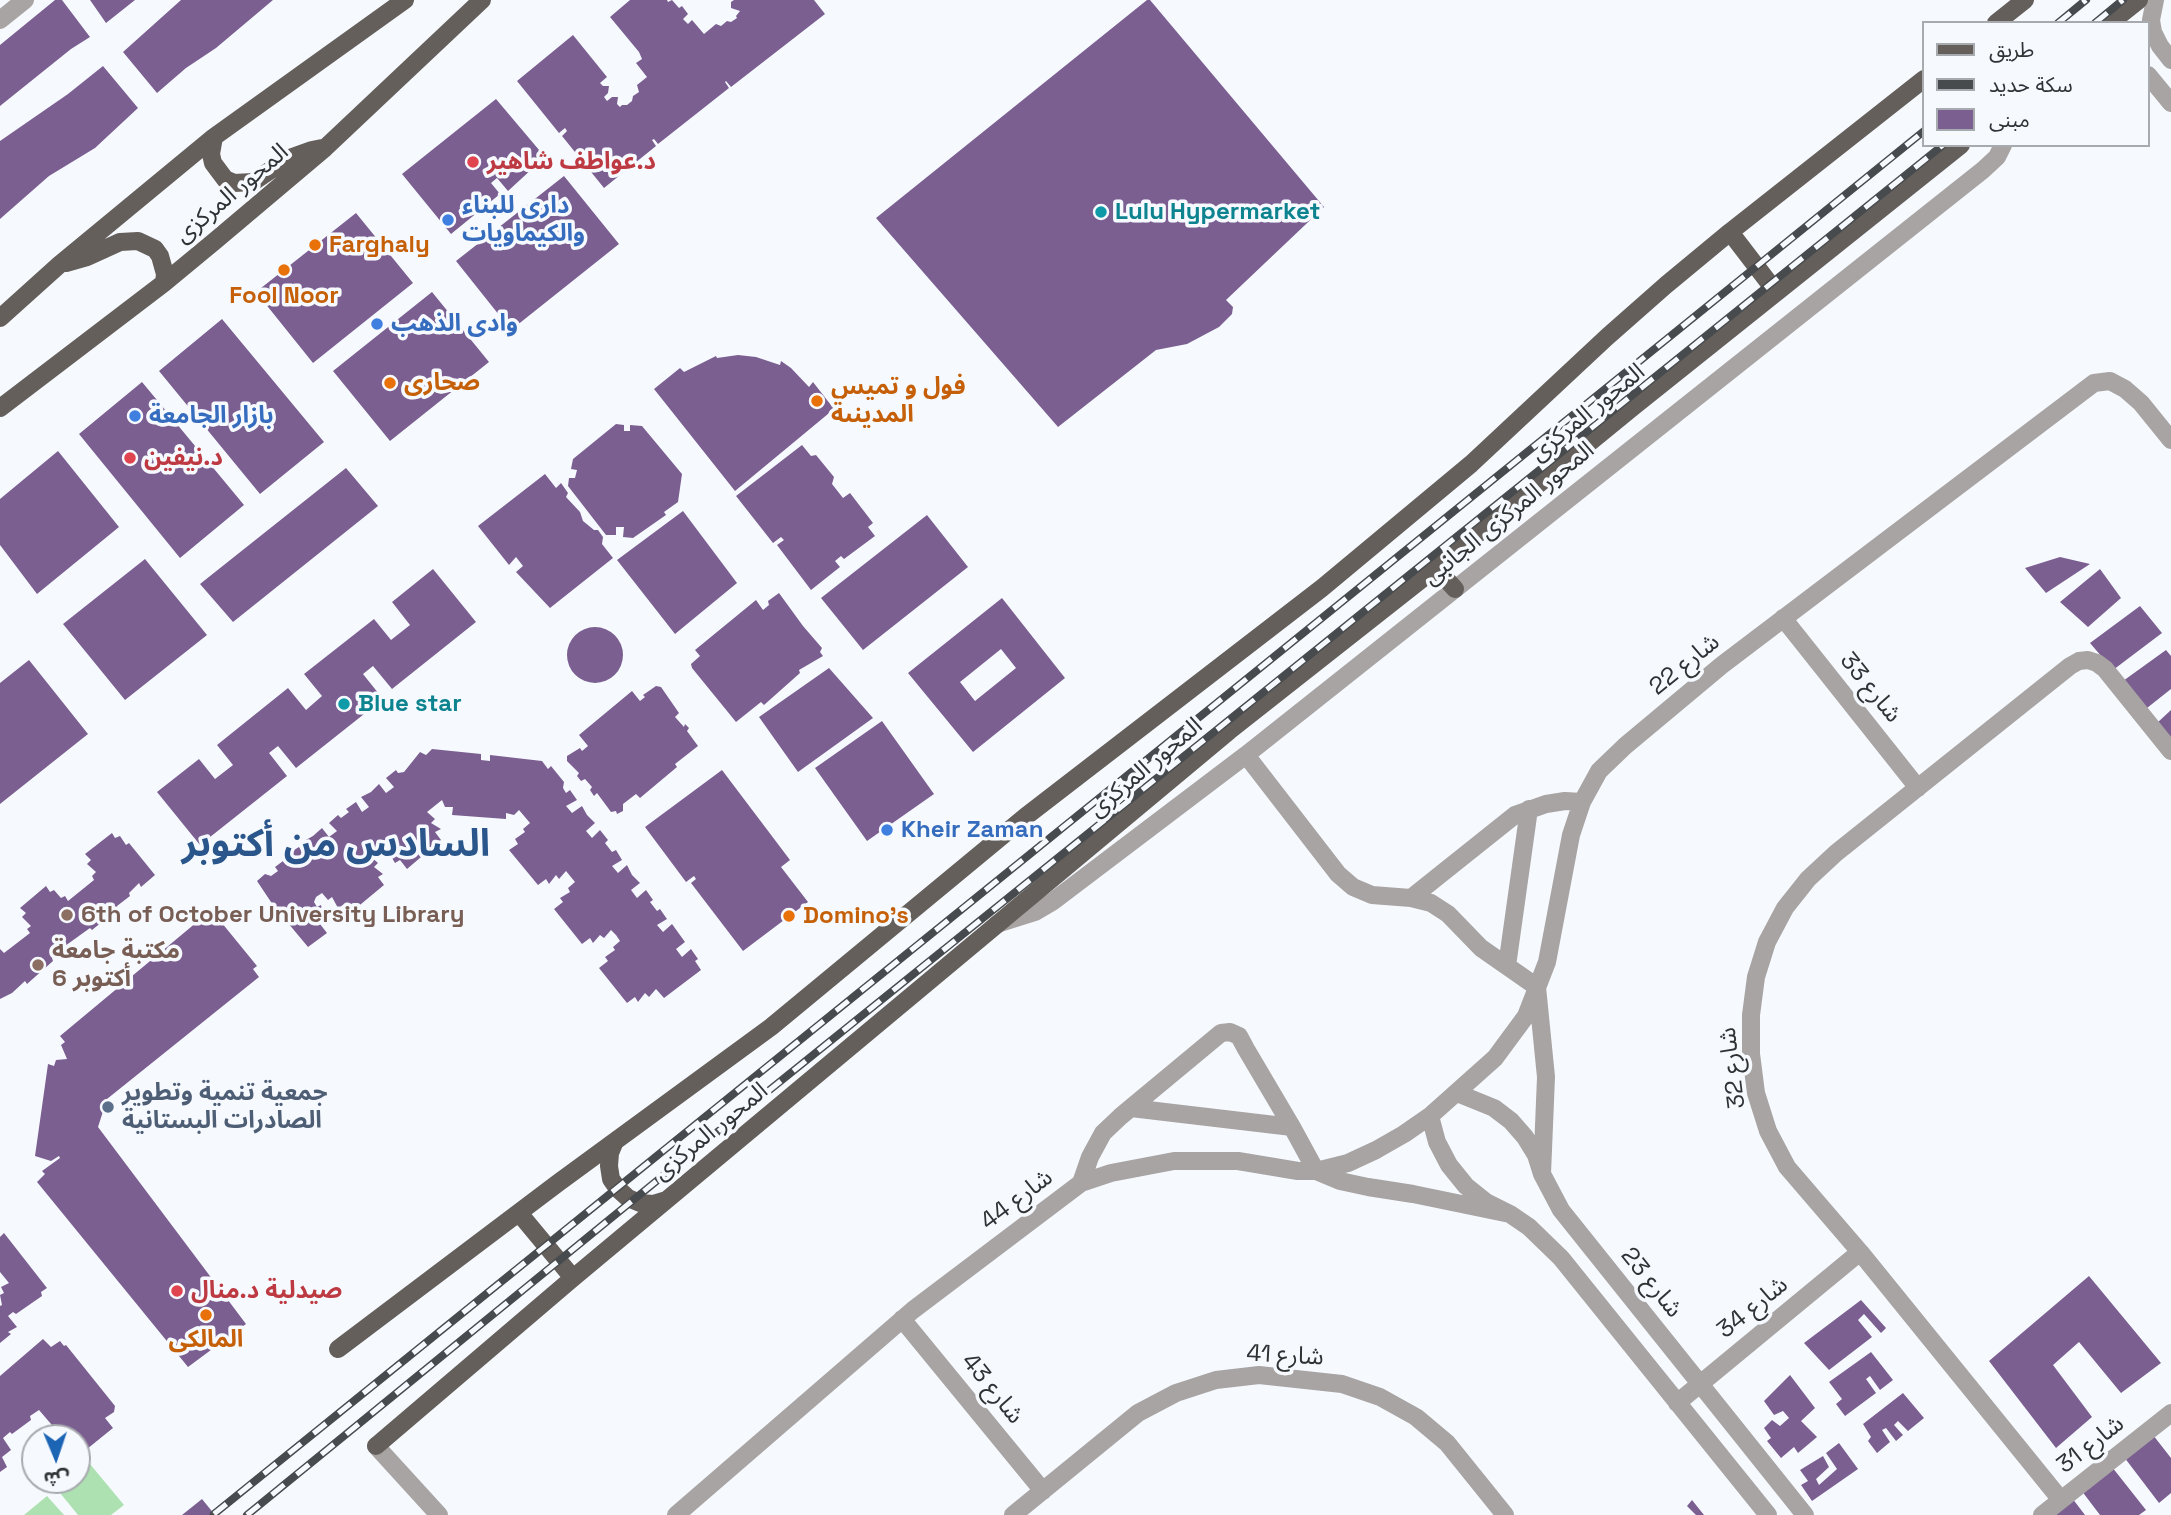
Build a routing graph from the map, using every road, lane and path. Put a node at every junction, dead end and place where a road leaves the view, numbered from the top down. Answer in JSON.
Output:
{"nodes":[{"id":1,"x":24,"y":0,"type":"edge"},
{"id":2,"x":405,"y":0,"type":"edge"},
{"id":3,"x":482,"y":0,"type":"edge"},
{"id":4,"x":2025,"y":0,"type":"edge"},
{"id":5,"x":2139,"y":0,"type":"edge"},
{"id":6,"x":2155,"y":0,"type":"edge"},
{"id":7,"x":0,"y":20,"type":"edge"},
{"id":8,"x":1999,"y":21,"type":"edge"},
{"id":9,"x":2113,"y":21,"type":"edge"},
{"id":10,"x":2152,"y":40,"type":"edge"},
{"id":11,"x":2171,"y":60,"type":"edge"},
{"id":12,"x":2150,"y":77,"type":"edge"},
{"id":13,"x":1923,"y":80,"type":"edge"},
{"id":14,"x":2171,"y":103,"type":"edge"},
{"id":15,"x":214,"y":137,"type":"junction"},
{"id":16,"x":1958,"y":147,"type":"edge"},
{"id":17,"x":2003,"y":147,"type":"edge"},
{"id":18,"x":325,"y":148,"type":"junction"},
{"id":19,"x":1730,"y":232,"type":"junction"},
{"id":20,"x":59,"y":265,"type":"junction"},
{"id":21,"x":164,"y":284,"type":"junction"},
{"id":22,"x":1776,"y":292,"type":"junction"},
{"id":23,"x":0,"y":318,"type":"edge"},
{"id":24,"x":0,"y":408,"type":"edge"},
{"id":25,"x":2171,"y":440,"type":"edge"},
{"id":26,"x":1436,"y":568,"type":"junction"},
{"id":27,"x":1455,"y":589,"type":"junction"},
{"id":28,"x":1783,"y":618,"type":"junction"},
{"id":29,"x":2171,"y":751,"type":"edge"},
{"id":30,"x":1246,"y":755,"type":"junction"},
{"id":31,"x":1918,"y":788,"type":"junction"},
{"id":32,"x":1583,"y":802,"type":"junction"},
{"id":33,"x":1529,"y":808,"type":"junction"},
{"id":34,"x":1411,"y":898,"type":"junction"},
{"id":35,"x":997,"y":924,"type":"junction"},
{"id":36,"x":1507,"y":966,"type":"junction"},
{"id":37,"x":1538,"y":987,"type":"junction"},
{"id":38,"x":1457,"y":1093,"type":"junction"},
{"id":39,"x":1131,"y":1108,"type":"junction"},
{"id":40,"x":1430,"y":1116,"type":"junction"},
{"id":41,"x":1293,"y":1127,"type":"junction"},
{"id":42,"x":615,"y":1141,"type":"junction"},
{"id":43,"x":1316,"y":1171,"type":"junction"},
{"id":44,"x":1542,"y":1174,"type":"junction"},
{"id":45,"x":1081,"y":1183,"type":"junction"},
{"id":46,"x":666,"y":1200,"type":"junction"},
{"id":47,"x":519,"y":1213,"type":"junction"},
{"id":48,"x":1510,"y":1214,"type":"junction"},
{"id":49,"x":1860,"y":1252,"type":"junction"},
{"id":50,"x":573,"y":1278,"type":"junction"},
{"id":51,"x":902,"y":1319,"type":"junction"},
{"id":52,"x":338,"y":1349,"type":"dead end"},
{"id":53,"x":1700,"y":1384,"type":"junction"},
{"id":54,"x":1677,"y":1403,"type":"junction"},
{"id":55,"x":2171,"y":1413,"type":"edge"},
{"id":56,"x":376,"y":1446,"type":"joint"},
{"id":57,"x":1784,"y":1489,"type":"junction"},
{"id":58,"x":1043,"y":1491,"type":"junction"},
{"id":59,"x":2061,"y":1500,"type":"junction"},
{"id":60,"x":1765,"y":1511,"type":"edge"},
{"id":61,"x":439,"y":1515,"type":"edge"},
{"id":62,"x":676,"y":1515,"type":"edge"},
{"id":63,"x":1013,"y":1515,"type":"edge"},
{"id":64,"x":1505,"y":1515,"type":"edge"},
{"id":65,"x":1805,"y":1515,"type":"edge"},
{"id":66,"x":2042,"y":1515,"type":"edge"}],
"edges":[{"from":1,"to":7,"type":"street"},
{"from":2,"to":15,"type":"main road"},
{"from":3,"to":18,"type":"main road","name":"المحور المركزى"},
{"from":4,"to":8,"type":"main road"},
{"from":5,"to":9,"type":"main road"},
{"from":6,"to":10,"type":"street"},
{"from":10,"to":11,"type":"street"},
{"from":12,"to":14,"type":"street"},
{"from":13,"to":19,"type":"main road","name":"المحور المركزى"},
{"from":15,"to":18,"type":"main road"},
{"from":15,"to":20,"type":"main road"},
{"from":16,"to":22,"type":"main road","name":"المحور المركزى"},
{"from":17,"to":27,"type":"street","name":"المحور المركزى الجانبى"},
{"from":18,"to":21,"type":"main road","name":"المحور المركزى"},
{"from":19,"to":22,"type":"main road"},
{"from":19,"to":42,"type":"main road","name":"المحور المركزى"},
{"from":20,"to":21,"type":"main road"},
{"from":20,"to":23,"type":"main road"},
{"from":21,"to":24,"type":"main road","name":"المحور المركزى"},
{"from":22,"to":26,"type":"main road","name":"المحور المركزى"},
{"from":25,"to":28,"type":"street","name":"شارع 22"},
{"from":26,"to":27,"type":"main road"},
{"from":26,"to":35,"type":"main road","name":"المحور المركزى"},
{"from":27,"to":30,"type":"street","name":"المحور المركزى الجانبى"},
{"from":28,"to":31,"type":"street","name":"شارع 33"},
{"from":28,"to":32,"type":"street","name":"شارع 22"},
{"from":29,"to":31,"type":"street","name":"شارع 32"},
{"from":30,"to":34,"type":"street"},
{"from":30,"to":35,"type":"street","name":"المحور المركزى الجانبى"},
{"from":31,"to":49,"type":"street","name":"شارع 32"},
{"from":32,"to":33,"type":"street"},
{"from":32,"to":37,"type":"street","name":"شارع 22"},
{"from":33,"to":34,"type":"street"},
{"from":33,"to":36,"type":"street"},
{"from":34,"to":36,"type":"street"},
{"from":35,"to":46,"type":"main road","name":"المحور المركزى"},
{"from":36,"to":37,"type":"street"},
{"from":37,"to":38,"type":"street","name":"شارع 22"},
{"from":37,"to":44,"type":"street"},
{"from":38,"to":40,"type":"street","name":"شارع 44"},
{"from":38,"to":44,"type":"street","name":"شارع 23"},
{"from":39,"to":41,"type":"street"},
{"from":39,"to":41,"type":"street"},
{"from":39,"to":45,"type":"street"},
{"from":40,"to":43,"type":"street","name":"شارع 44"},
{"from":40,"to":48,"type":"street"},
{"from":41,"to":43,"type":"street"},
{"from":42,"to":46,"type":"main road"},
{"from":42,"to":47,"type":"main road","name":"المحور المركزى"},
{"from":43,"to":45,"type":"street","name":"شارع 44"},
{"from":43,"to":48,"type":"street"},
{"from":44,"to":53,"type":"street","name":"شارع 23"},
{"from":45,"to":51,"type":"street","name":"شارع 44"},
{"from":46,"to":50,"type":"main road","name":"المحور المركزى"},
{"from":47,"to":50,"type":"main road"},
{"from":47,"to":52,"type":"main road","name":"المحور المركزى"},
{"from":48,"to":54,"type":"street"},
{"from":49,"to":53,"type":"street","name":"شارع 34"},
{"from":49,"to":59,"type":"street","name":"شارع 32"},
{"from":50,"to":56,"type":"main road","name":"المحور المركزى"},
{"from":51,"to":58,"type":"street","name":"شارع 43"},
{"from":51,"to":62,"type":"street","name":"شارع 44"},
{"from":53,"to":54,"type":"street","name":"شارع 34"},
{"from":53,"to":57,"type":"street","name":"شارع 23"},
{"from":54,"to":60,"type":"street"},
{"from":55,"to":59,"type":"street","name":"شارع 31"},
{"from":56,"to":61,"type":"street"},
{"from":57,"to":60,"type":"street"},
{"from":57,"to":65,"type":"street","name":"شارع 23"},
{"from":58,"to":63,"type":"street","name":"شارع 41"},
{"from":58,"to":64,"type":"street","name":"شارع 41"},
{"from":59,"to":66,"type":"street","name":"شارع 31"}]}
